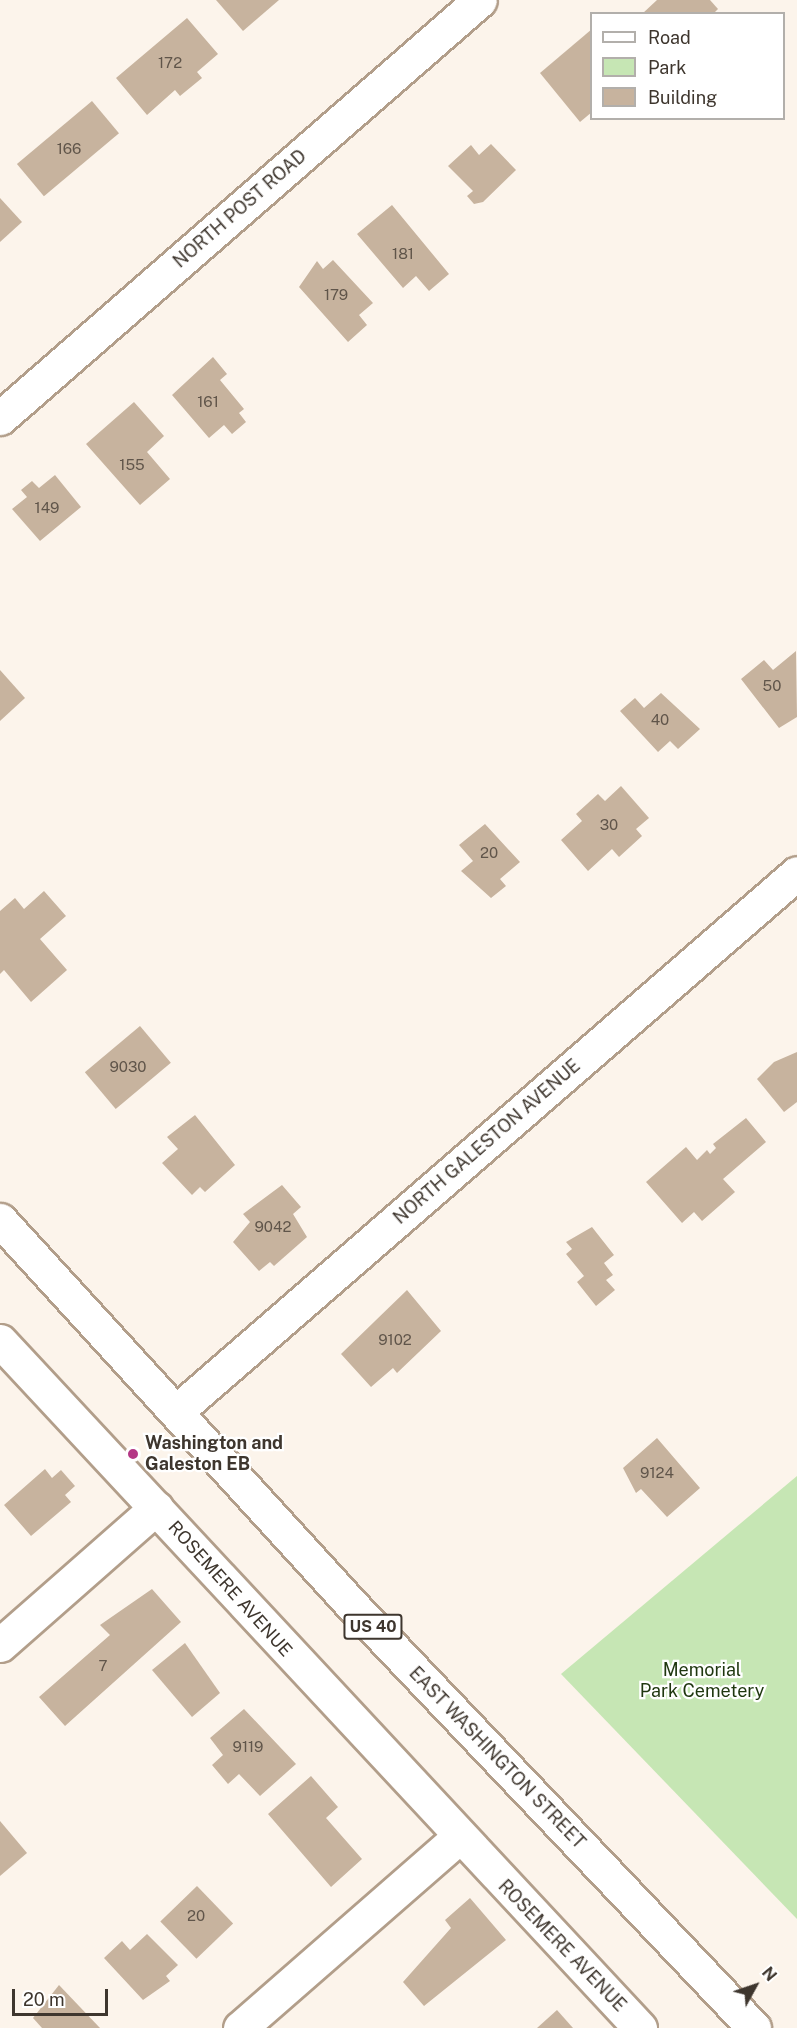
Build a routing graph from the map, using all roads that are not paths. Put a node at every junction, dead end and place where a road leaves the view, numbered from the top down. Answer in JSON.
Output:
{"nodes":[{"id":1,"x":480,"y":0,"type":"edge"},
{"id":2,"x":0,"y":418,"type":"edge"},
{"id":3,"x":797,"y":873,"type":"edge"},
{"id":4,"x":0,"y":1220,"type":"edge"},
{"id":5,"x":0,"y":1341,"type":"edge"},
{"id":6,"x":177,"y":1410,"type":"junction"},
{"id":7,"x":156,"y":1508,"type":"junction"},
{"id":8,"x":0,"y":1645,"type":"edge"},
{"id":9,"x":458,"y":1838,"type":"junction"},
{"id":10,"x":240,"y":2028,"type":"edge"},
{"id":11,"x":640,"y":2028,"type":"edge"},
{"id":12,"x":754,"y":2028,"type":"edge"}],
"edges":[{"from":1,"to":2,"type":"street","name":"NORTH POST ROAD"},
{"from":3,"to":6,"type":"street","name":"NORTH GALESTON AVENUE"},
{"from":4,"to":6,"type":"street","name":"EAST WASHINGTON STREET","number":"US 40"},
{"from":5,"to":7,"type":"street","name":"ROSEMERE AVENUE"},
{"from":6,"to":12,"type":"street","name":"EAST WASHINGTON STREET","number":"US 40"},
{"from":7,"to":8,"type":"street"},
{"from":7,"to":9,"type":"street","name":"ROSEMERE AVENUE"},
{"from":9,"to":10,"type":"street"},
{"from":9,"to":11,"type":"street","name":"ROSEMERE AVENUE"}]}
